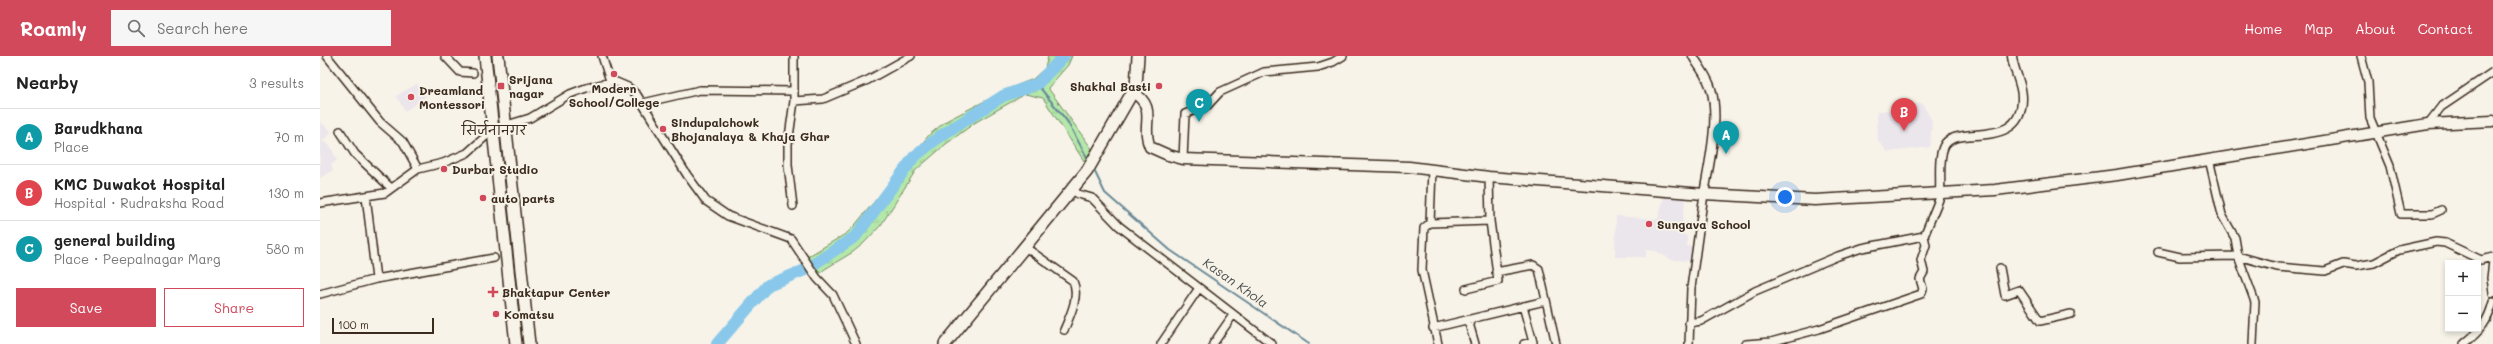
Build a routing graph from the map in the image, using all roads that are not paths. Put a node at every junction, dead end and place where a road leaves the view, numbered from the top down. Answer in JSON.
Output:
{"nodes":[{"id":1,"x":327,"y":56,"type":"edge"},
{"id":2,"x":445,"y":56,"type":"edge"},
{"id":3,"x":485,"y":56,"type":"edge"},
{"id":4,"x":498,"y":56,"type":"edge"},
{"id":5,"x":602,"y":56,"type":"edge"},
{"id":6,"x":794,"y":56,"type":"edge"},
{"id":7,"x":911,"y":56,"type":"edge"},
{"id":8,"x":1138,"y":56,"type":"edge"},
{"id":9,"x":1343,"y":56,"type":"edge"},
{"id":10,"x":1693,"y":56,"type":"edge"},
{"id":11,"x":2012,"y":56,"type":"edge"},
{"id":12,"x":2361,"y":56,"type":"edge"},
{"id":13,"x":2493,"y":72,"type":"edge"},
{"id":14,"x":472,"y":73,"type":"dead end"},
{"id":15,"x":610,"y":81,"type":"junction"},
{"id":16,"x":794,"y":90,"type":"junction"},
{"id":17,"x":1133,"y":92,"type":"junction"},
{"id":18,"x":794,"y":101,"type":"junction"},
{"id":19,"x":642,"y":104,"type":"junction"},
{"id":20,"x":2493,"y":121,"type":"edge"},
{"id":21,"x":2428,"y":124,"type":"junction"},
{"id":22,"x":505,"y":125,"type":"junction"},
{"id":23,"x":494,"y":129,"type":"junction"},
{"id":24,"x":340,"y":130,"type":"dead end"},
{"id":25,"x":2378,"y":133,"type":"junction"},
{"id":26,"x":1183,"y":159,"type":"junction"},
{"id":27,"x":2209,"y":159,"type":"junction"},
{"id":28,"x":418,"y":169,"type":"junction"},
{"id":29,"x":1432,"y":169,"type":"junction"},
{"id":30,"x":1489,"y":177,"type":"junction"},
{"id":31,"x":391,"y":188,"type":"junction"},
{"id":32,"x":1072,"y":189,"type":"junction"},
{"id":33,"x":1940,"y":192,"type":"junction"},
{"id":34,"x":1704,"y":194,"type":"junction"},
{"id":35,"x":366,"y":196,"type":"junction"},
{"id":36,"x":320,"y":204,"type":"edge"},
{"id":37,"x":794,"y":206,"type":"dead end"},
{"id":38,"x":2441,"y":210,"type":"dead end"},
{"id":39,"x":1490,"y":221,"type":"junction"},
{"id":40,"x":1430,"y":223,"type":"junction"},
{"id":41,"x":1924,"y":236,"type":"junction"},
{"id":42,"x":1025,"y":247,"type":"junction"},
{"id":43,"x":2158,"y":252,"type":"dead end"},
{"id":44,"x":2238,"y":256,"type":"junction"},
{"id":45,"x":2493,"y":257,"type":"edge"},
{"id":46,"x":494,"y":258,"type":"dead end"},
{"id":47,"x":2493,"y":261,"type":"edge"},
{"id":48,"x":2000,"y":268,"type":"dead end"},
{"id":49,"x":1496,"y":272,"type":"junction"},
{"id":50,"x":376,"y":279,"type":"junction"},
{"id":51,"x":1199,"y":288,"type":"junction"},
{"id":52,"x":1466,"y":290,"type":"dead end"},
{"id":53,"x":2493,"y":293,"type":"edge"},
{"id":54,"x":320,"y":294,"type":"edge"},
{"id":55,"x":1544,"y":301,"type":"junction"},
{"id":56,"x":2493,"y":302,"type":"edge"},
{"id":57,"x":1523,"y":306,"type":"junction"},
{"id":58,"x":2071,"y":314,"type":"dead end"},
{"id":59,"x":1233,"y":315,"type":"junction"},
{"id":60,"x":1468,"y":320,"type":"junction"},
{"id":61,"x":1689,"y":323,"type":"junction"},
{"id":62,"x":1433,"y":328,"type":"junction"},
{"id":63,"x":1064,"y":330,"type":"dead end"},
{"id":64,"x":516,"y":344,"type":"edge"},
{"id":65,"x":529,"y":344,"type":"edge"},
{"id":66,"x":856,"y":344,"type":"edge"},
{"id":67,"x":946,"y":344,"type":"edge"},
{"id":68,"x":1161,"y":344,"type":"edge"},
{"id":69,"x":1213,"y":344,"type":"edge"},
{"id":70,"x":1272,"y":344,"type":"edge"},
{"id":71,"x":1438,"y":344,"type":"edge"},
{"id":72,"x":1475,"y":344,"type":"edge"},
{"id":73,"x":1524,"y":344,"type":"edge"},
{"id":74,"x":1556,"y":344,"type":"edge"},
{"id":75,"x":1689,"y":344,"type":"edge"},
{"id":76,"x":1746,"y":344,"type":"edge"},
{"id":77,"x":2253,"y":344,"type":"edge"},
{"id":78,"x":2464,"y":344,"type":"edge"}],
"edges":[{"from":1,"to":28,"type":"street"},
{"from":2,"to":14,"type":"street"},
{"from":3,"to":23,"type":"main road"},
{"from":4,"to":22,"type":"main road"},
{"from":5,"to":15,"type":"street"},
{"from":6,"to":16,"type":"street"},
{"from":7,"to":18,"type":"street"},
{"from":8,"to":17,"type":"main road"},
{"from":9,"to":26,"type":"street"},
{"from":10,"to":34,"type":"street"},
{"from":11,"to":33,"type":"street"},
{"from":12,"to":25,"type":"street"},
{"from":13,"to":21,"type":"street"},
{"from":15,"to":19,"type":"street"},
{"from":15,"to":22,"type":"street"},
{"from":16,"to":18,"type":"street"},
{"from":16,"to":19,"type":"street"},
{"from":17,"to":26,"type":"main road"},
{"from":17,"to":32,"type":"main road"},
{"from":18,"to":37,"type":"street"},
{"from":19,"to":66,"type":"street"},
{"from":20,"to":21,"type":"main road"},
{"from":21,"to":25,"type":"main road"},
{"from":22,"to":23,"type":"street"},
{"from":22,"to":65,"type":"main road"},
{"from":23,"to":28,"type":"street"},
{"from":23,"to":64,"type":"main road"},
{"from":24,"to":31,"type":"street"},
{"from":25,"to":27,"type":"main road"},
{"from":25,"to":38,"type":"street"},
{"from":26,"to":29,"type":"main road"},
{"from":27,"to":33,"type":"main road"},
{"from":27,"to":44,"type":"street"},
{"from":28,"to":31,"type":"street"},
{"from":29,"to":30,"type":"main road"},
{"from":29,"to":40,"type":"street"},
{"from":30,"to":34,"type":"main road"},
{"from":30,"to":39,"type":"street"},
{"from":31,"to":35,"type":"street"},
{"from":32,"to":42,"type":"main road"},
{"from":32,"to":51,"type":"street"},
{"from":33,"to":34,"type":"main road"},
{"from":33,"to":41,"type":"street"},
{"from":34,"to":61,"type":"street"},
{"from":35,"to":36,"type":"street"},
{"from":35,"to":50,"type":"street"},
{"from":39,"to":40,"type":"street"},
{"from":39,"to":49,"type":"street"},
{"from":40,"to":62,"type":"street"},
{"from":41,"to":61,"type":"street"},
{"from":41,"to":76,"type":"street"},
{"from":42,"to":63,"type":"street"},
{"from":42,"to":67,"type":"main road"},
{"from":43,"to":44,"type":"street"},
{"from":44,"to":45,"type":"street"},
{"from":44,"to":77,"type":"street"},
{"from":46,"to":50,"type":"street"},
{"from":47,"to":53,"type":"street"},
{"from":48,"to":58,"type":"street"},
{"from":49,"to":52,"type":"street"},
{"from":49,"to":55,"type":"street"},
{"from":50,"to":54,"type":"street"},
{"from":51,"to":59,"type":"street"},
{"from":51,"to":68,"type":"street"},
{"from":55,"to":57,"type":"street"},
{"from":55,"to":74,"type":"street"},
{"from":56,"to":78,"type":"street"},
{"from":57,"to":60,"type":"street"},
{"from":57,"to":73,"type":"street"},
{"from":59,"to":69,"type":"street"},
{"from":59,"to":70,"type":"street"},
{"from":60,"to":62,"type":"street"},
{"from":60,"to":72,"type":"street"},
{"from":61,"to":75,"type":"street"},
{"from":62,"to":71,"type":"street"}]}
